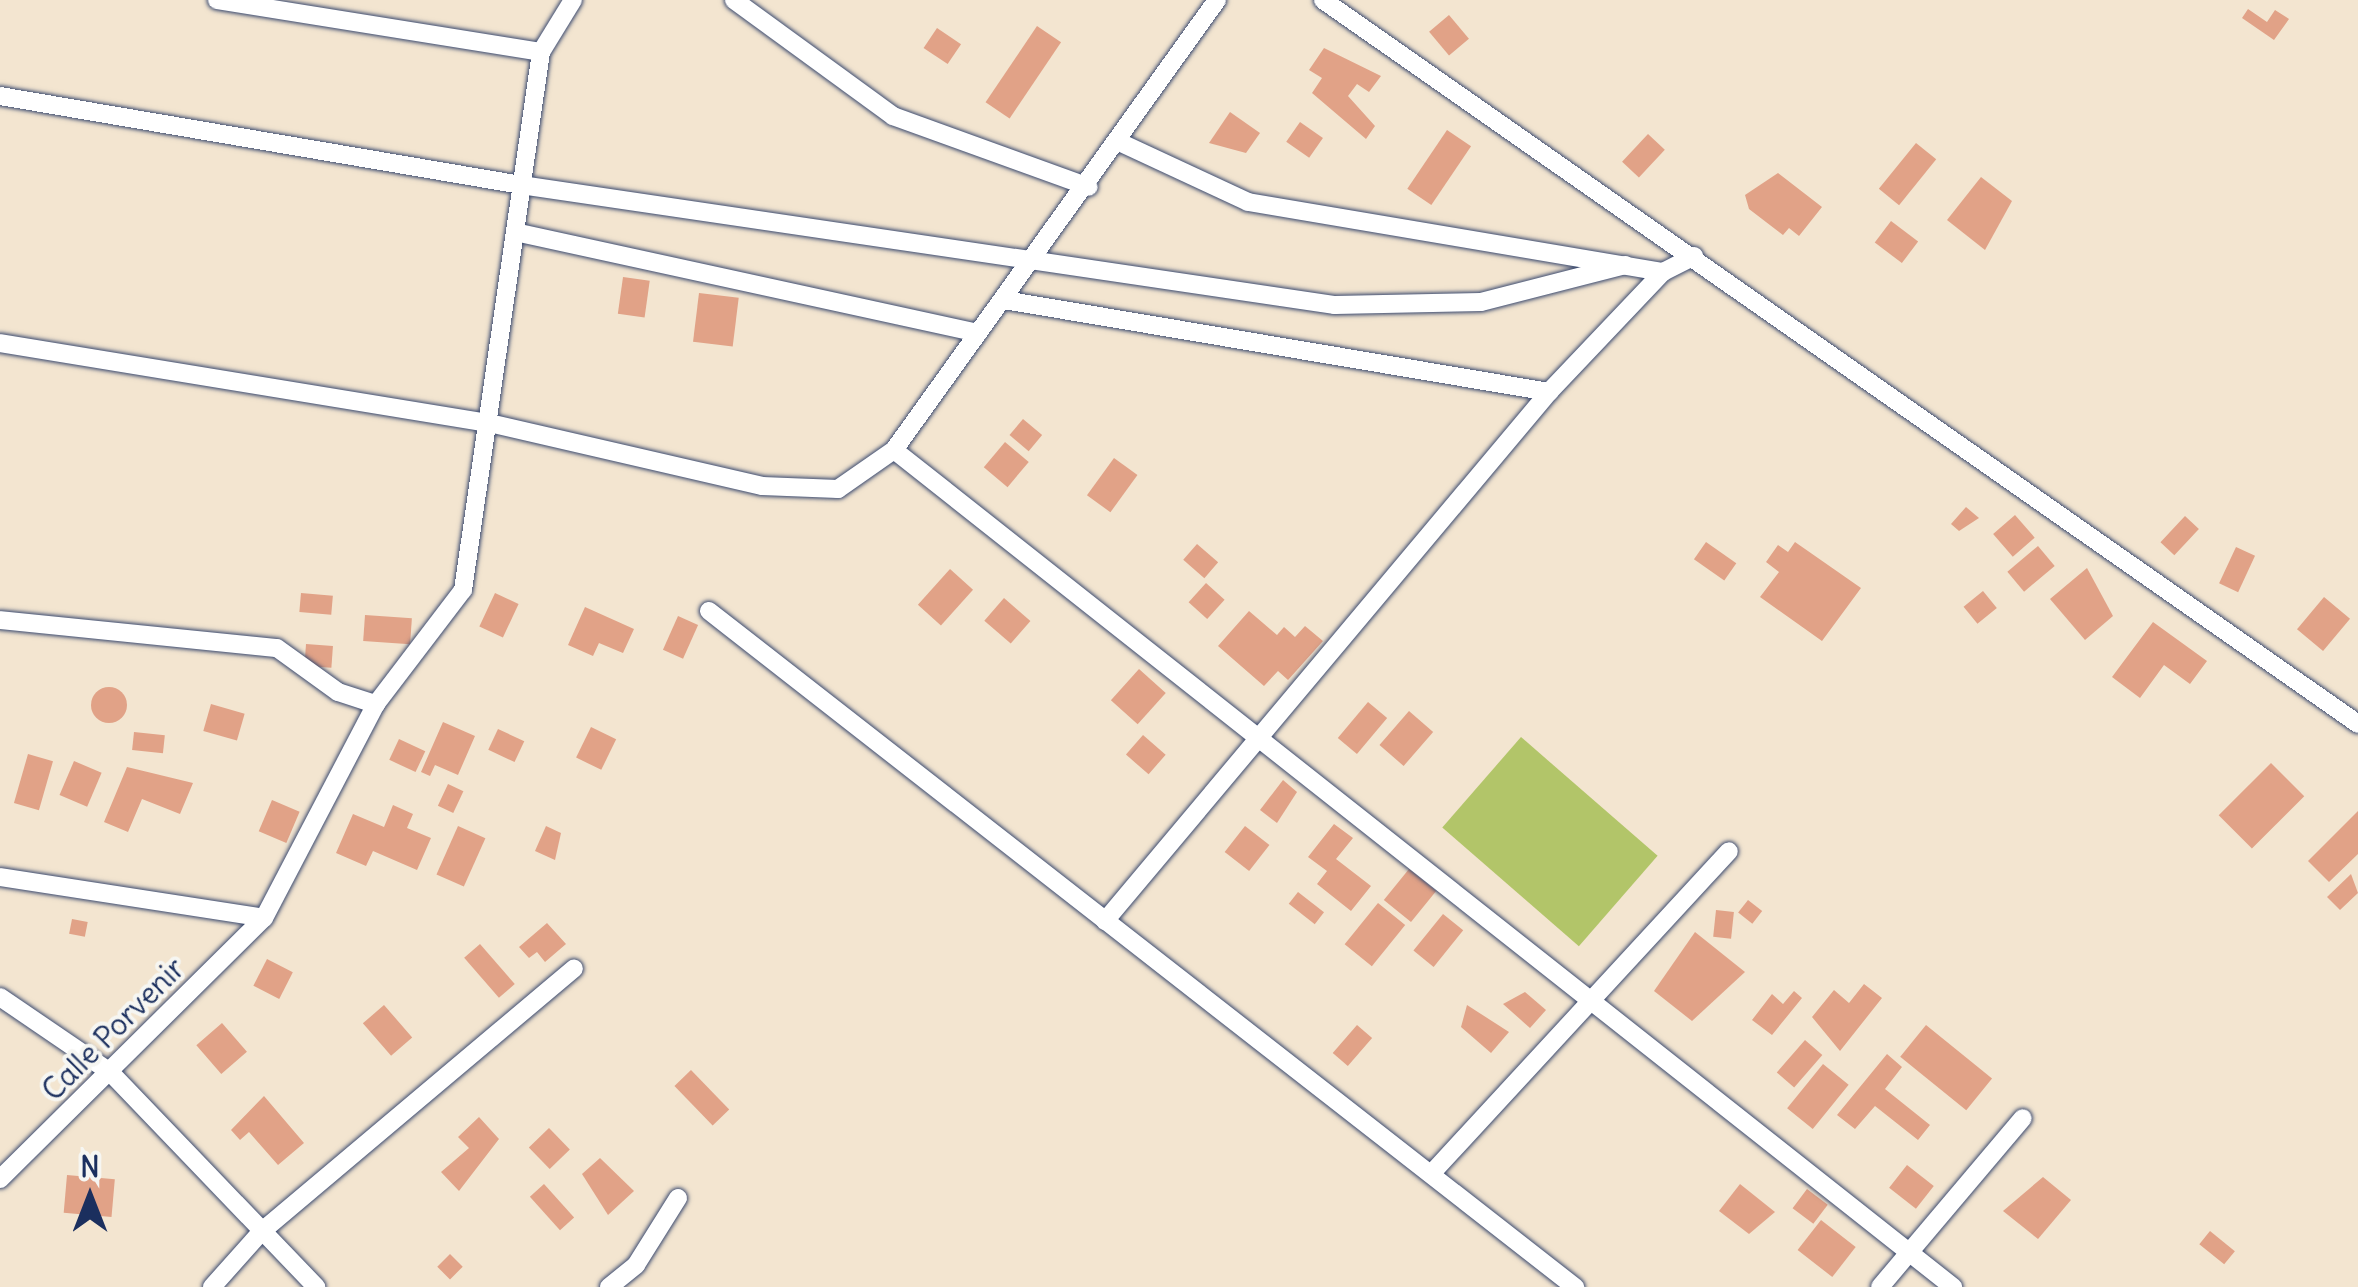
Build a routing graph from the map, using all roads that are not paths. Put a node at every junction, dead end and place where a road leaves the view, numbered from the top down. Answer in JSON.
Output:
{"nodes":[{"id":1,"x":217,"y":0,"type":"edge"},
{"id":2,"x":573,"y":0,"type":"edge"},
{"id":3,"x":734,"y":0,"type":"edge"},
{"id":4,"x":1217,"y":0,"type":"edge"},
{"id":5,"x":1323,"y":0,"type":"edge"},
{"id":6,"x":541,"y":52,"type":"junction"},
{"id":7,"x":0,"y":96,"type":"edge"},
{"id":8,"x":1120,"y":142,"type":"junction"},
{"id":9,"x":522,"y":186,"type":"junction"},
{"id":10,"x":1089,"y":186,"type":"junction"},
{"id":11,"x":515,"y":232,"type":"junction"},
{"id":12,"x":1694,"y":256,"type":"junction"},
{"id":13,"x":1035,"y":258,"type":"junction"},
{"id":14,"x":1625,"y":265,"type":"junction"},
{"id":15,"x":1663,"y":272,"type":"junction"},
{"id":16,"x":1004,"y":300,"type":"junction"},
{"id":17,"x":978,"y":334,"type":"junction"},
{"id":18,"x":0,"y":343,"type":"edge"},
{"id":19,"x":1549,"y":392,"type":"junction"},
{"id":20,"x":485,"y":422,"type":"junction"},
{"id":21,"x":894,"y":450,"type":"junction"},
{"id":22,"x":709,"y":611,"type":"dead end"},
{"id":23,"x":0,"y":620,"type":"edge"},
{"id":24,"x":376,"y":704,"type":"junction"},
{"id":25,"x":2358,"y":724,"type":"edge"},
{"id":26,"x":1258,"y":738,"type":"junction"},
{"id":27,"x":1729,"y":852,"type":"dead end"},
{"id":28,"x":0,"y":877,"type":"edge"},
{"id":29,"x":264,"y":918,"type":"junction"},
{"id":30,"x":1106,"y":920,"type":"junction"},
{"id":31,"x":574,"y":968,"type":"dead end"},
{"id":32,"x":0,"y":997,"type":"edge"},
{"id":33,"x":1592,"y":1000,"type":"junction"},
{"id":34,"x":110,"y":1072,"type":"junction"},
{"id":35,"x":2023,"y":1118,"type":"dead end"},
{"id":36,"x":1431,"y":1174,"type":"junction"},
{"id":37,"x":0,"y":1178,"type":"edge"},
{"id":38,"x":678,"y":1198,"type":"dead end"},
{"id":39,"x":261,"y":1232,"type":"junction"},
{"id":40,"x":1911,"y":1252,"type":"junction"},
{"id":41,"x":212,"y":1287,"type":"edge"},
{"id":42,"x":316,"y":1287,"type":"edge"},
{"id":43,"x":609,"y":1287,"type":"edge"},
{"id":44,"x":1575,"y":1287,"type":"edge"},
{"id":45,"x":1880,"y":1287,"type":"edge"},
{"id":46,"x":1953,"y":1287,"type":"edge"}],
"edges":[{"from":1,"to":6,"type":"street"},
{"from":2,"to":6,"type":"street"},
{"from":3,"to":10,"type":"street"},
{"from":4,"to":8,"type":"street"},
{"from":5,"to":12,"type":"street"},
{"from":6,"to":9,"type":"street","name":"Calle Porvenir"},
{"from":7,"to":9,"type":"street"},
{"from":8,"to":10,"type":"street"},
{"from":8,"to":14,"type":"street"},
{"from":9,"to":11,"type":"street","name":"Calle Porvenir"},
{"from":9,"to":13,"type":"street"},
{"from":10,"to":13,"type":"street"},
{"from":11,"to":17,"type":"street"},
{"from":11,"to":20,"type":"street","name":"Calle Porvenir"},
{"from":12,"to":15,"type":"street"},
{"from":12,"to":25,"type":"street"},
{"from":13,"to":14,"type":"street"},
{"from":13,"to":16,"type":"street"},
{"from":14,"to":15,"type":"street"},
{"from":15,"to":19,"type":"street"},
{"from":16,"to":17,"type":"street"},
{"from":16,"to":19,"type":"street"},
{"from":17,"to":21,"type":"street"},
{"from":18,"to":20,"type":"street"},
{"from":19,"to":26,"type":"street"},
{"from":20,"to":21,"type":"street"},
{"from":20,"to":24,"type":"street","name":"Calle Porvenir"},
{"from":21,"to":26,"type":"street"},
{"from":22,"to":30,"type":"street"},
{"from":23,"to":24,"type":"street"},
{"from":24,"to":29,"type":"street","name":"Calle Porvenir"},
{"from":26,"to":30,"type":"street"},
{"from":26,"to":33,"type":"street"},
{"from":27,"to":33,"type":"street"},
{"from":28,"to":29,"type":"street"},
{"from":29,"to":34,"type":"street","name":"Calle Porvenir"},
{"from":30,"to":36,"type":"street"},
{"from":31,"to":39,"type":"street"},
{"from":32,"to":34,"type":"street"},
{"from":33,"to":36,"type":"street"},
{"from":33,"to":40,"type":"street"},
{"from":34,"to":37,"type":"street","name":"Calle Porvenir"},
{"from":34,"to":39,"type":"street"},
{"from":35,"to":40,"type":"street"},
{"from":36,"to":44,"type":"street"},
{"from":38,"to":43,"type":"street"},
{"from":39,"to":41,"type":"street"},
{"from":39,"to":42,"type":"street"},
{"from":40,"to":45,"type":"street"},
{"from":40,"to":46,"type":"street"}]}
